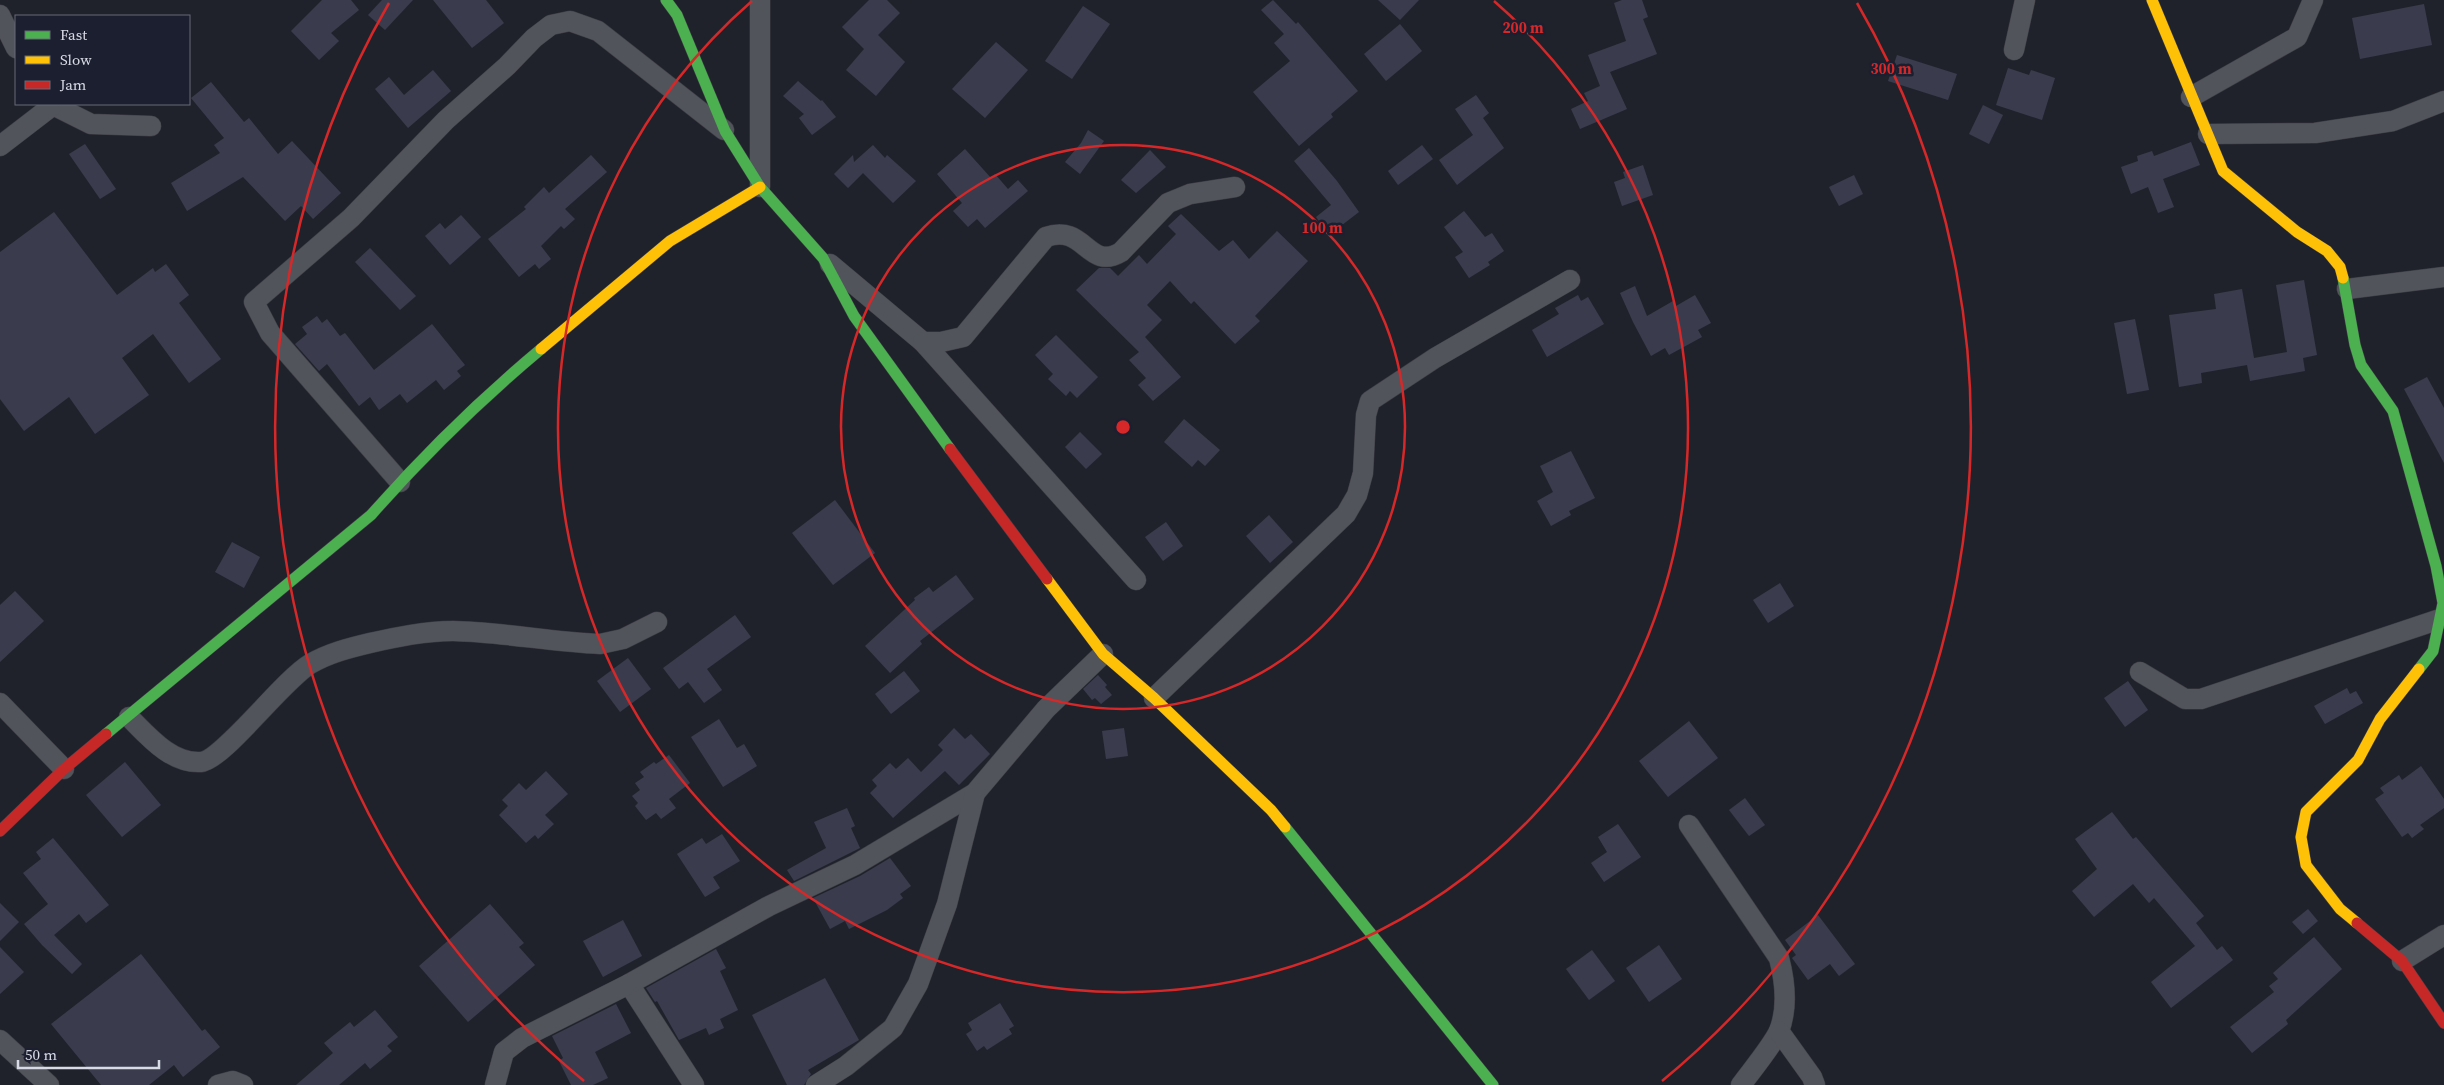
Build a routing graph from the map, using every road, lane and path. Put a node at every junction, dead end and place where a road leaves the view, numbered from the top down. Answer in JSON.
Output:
{"nodes":[{"id":1,"x":666,"y":0,"type":"edge"},
{"id":2,"x":760,"y":0,"type":"edge"},
{"id":3,"x":2024,"y":0,"type":"edge"},
{"id":4,"x":2152,"y":0,"type":"edge"},
{"id":5,"x":2313,"y":0,"type":"edge"},
{"id":6,"x":0,"y":15,"type":"edge"},
{"id":7,"x":15,"y":46,"type":"edge"},
{"id":8,"x":2014,"y":50,"type":"dead end"},
{"id":9,"x":2191,"y":97,"type":"junction"},
{"id":10,"x":2444,"y":101,"type":"edge"},
{"id":11,"x":51,"y":105,"type":"edge"},
{"id":12,"x":150,"y":126,"type":"dead end"},
{"id":13,"x":725,"y":131,"type":"junction"},
{"id":14,"x":2208,"y":134,"type":"junction"},
{"id":15,"x":0,"y":146,"type":"edge"},
{"id":16,"x":760,"y":187,"type":"junction"},
{"id":17,"x":1235,"y":187,"type":"dead end"},
{"id":18,"x":823,"y":258,"type":"junction"},
{"id":19,"x":2444,"y":277,"type":"edge"},
{"id":20,"x":1570,"y":280,"type":"dead end"},
{"id":21,"x":2347,"y":289,"type":"junction"},
{"id":22,"x":923,"y":342,"type":"junction"},
{"id":23,"x":400,"y":482,"type":"junction"},
{"id":24,"x":1136,"y":580,"type":"dead end"},
{"id":25,"x":2440,"y":618,"type":"junction"},
{"id":26,"x":657,"y":622,"type":"dead end"},
{"id":27,"x":1103,"y":654,"type":"junction"},
{"id":28,"x":2140,"y":672,"type":"dead end"},
{"id":29,"x":1154,"y":698,"type":"junction"},
{"id":30,"x":0,"y":703,"type":"edge"},
{"id":31,"x":129,"y":717,"type":"junction"},
{"id":32,"x":64,"y":769,"type":"junction"},
{"id":33,"x":975,"y":793,"type":"junction"},
{"id":34,"x":1689,"y":825,"type":"dead end"},
{"id":35,"x":0,"y":831,"type":"edge"},
{"id":36,"x":2444,"y":935,"type":"edge"},
{"id":37,"x":2402,"y":961,"type":"junction"},
{"id":38,"x":629,"y":984,"type":"junction"},
{"id":39,"x":2444,"y":1023,"type":"edge"},
{"id":40,"x":1779,"y":1031,"type":"junction"},
{"id":41,"x":0,"y":1040,"type":"edge"},
{"id":42,"x":48,"y":1085,"type":"edge"},
{"id":43,"x":218,"y":1085,"type":"edge"},
{"id":44,"x":242,"y":1085,"type":"edge"},
{"id":45,"x":496,"y":1085,"type":"edge"},
{"id":46,"x":694,"y":1085,"type":"edge"},
{"id":47,"x":816,"y":1085,"type":"edge"},
{"id":48,"x":1493,"y":1085,"type":"edge"},
{"id":49,"x":1742,"y":1085,"type":"edge"},
{"id":50,"x":1815,"y":1085,"type":"edge"}],
"edges":[{"from":1,"to":13,"type":"street"},
{"from":2,"to":16,"type":"street"},
{"from":3,"to":8,"type":"street"},
{"from":4,"to":9,"type":"street"},
{"from":5,"to":9,"type":"street"},
{"from":6,"to":7,"type":"street"},
{"from":9,"to":14,"type":"street"},
{"from":10,"to":14,"type":"street"},
{"from":11,"to":12,"type":"street"},
{"from":11,"to":15,"type":"street"},
{"from":13,"to":16,"type":"street"},
{"from":13,"to":23,"type":"street"},
{"from":14,"to":21,"type":"street"},
{"from":16,"to":18,"type":"street"},
{"from":16,"to":23,"type":"street"},
{"from":17,"to":22,"type":"street"},
{"from":18,"to":22,"type":"street"},
{"from":18,"to":27,"type":"street"},
{"from":19,"to":21,"type":"street"},
{"from":20,"to":29,"type":"street"},
{"from":21,"to":25,"type":"street"},
{"from":22,"to":24,"type":"street"},
{"from":23,"to":31,"type":"street"},
{"from":25,"to":28,"type":"street"},
{"from":25,"to":37,"type":"street"},
{"from":26,"to":31,"type":"street"},
{"from":27,"to":29,"type":"street"},
{"from":27,"to":33,"type":"street"},
{"from":29,"to":48,"type":"street"},
{"from":30,"to":32,"type":"street"},
{"from":31,"to":32,"type":"street"},
{"from":32,"to":35,"type":"street"},
{"from":33,"to":38,"type":"street"},
{"from":33,"to":47,"type":"street"},
{"from":34,"to":40,"type":"street"},
{"from":36,"to":37,"type":"street"},
{"from":37,"to":39,"type":"street"},
{"from":38,"to":45,"type":"street"},
{"from":38,"to":46,"type":"street"},
{"from":40,"to":49,"type":"street"},
{"from":40,"to":50,"type":"street"},
{"from":41,"to":42,"type":"street"},
{"from":43,"to":44,"type":"street"}]}
